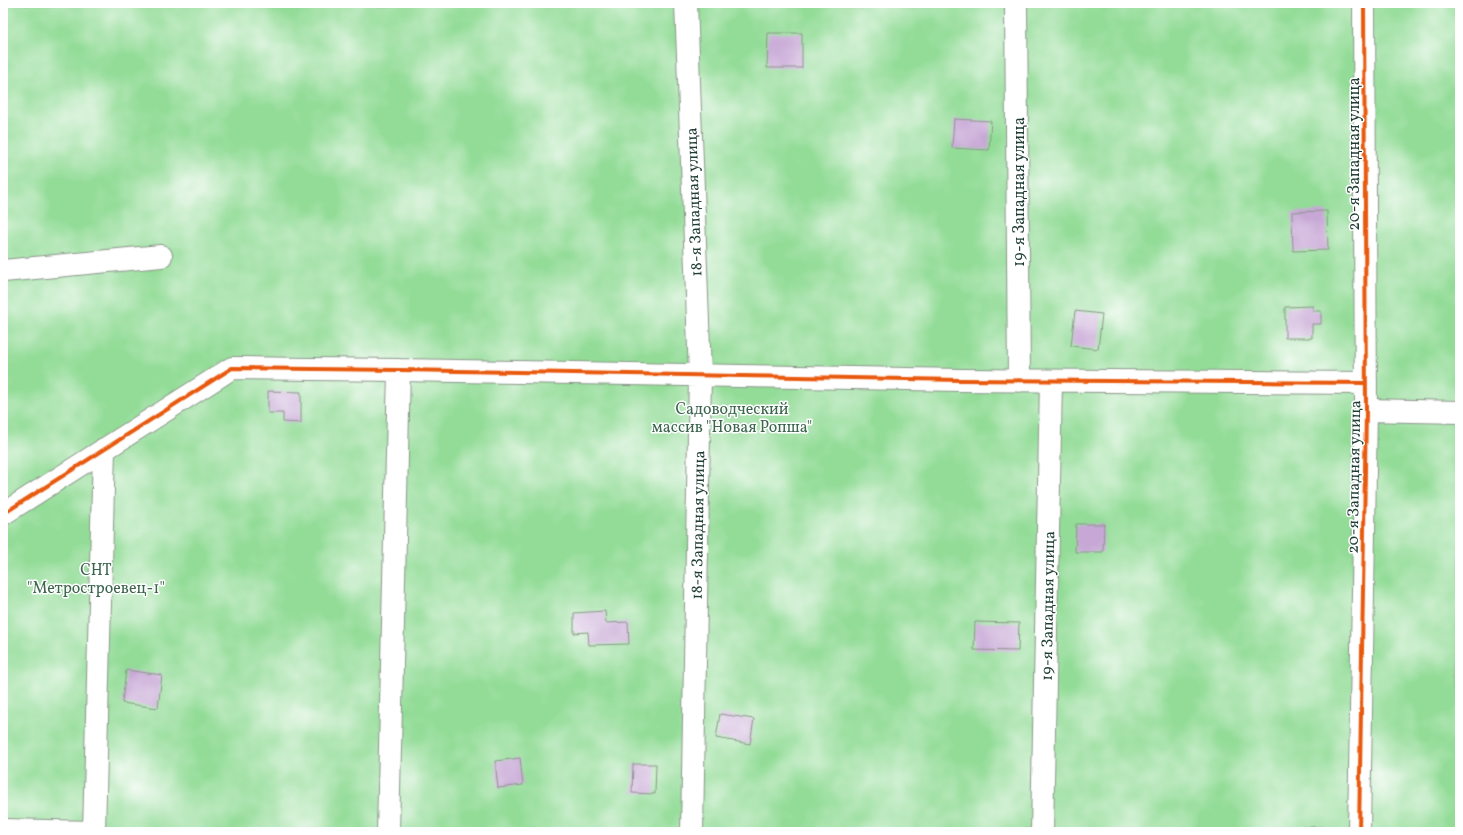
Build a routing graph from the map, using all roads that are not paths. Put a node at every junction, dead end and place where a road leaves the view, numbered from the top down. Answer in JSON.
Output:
{"nodes":[{"id":1,"x":686,"y":3,"type":"edge"},
{"id":2,"x":1016,"y":3,"type":"edge"},
{"id":3,"x":1364,"y":3,"type":"edge"},
{"id":4,"x":162,"y":256,"type":"dead end"},
{"id":5,"x":3,"y":271,"type":"edge"},
{"id":6,"x":399,"y":370,"type":"junction"},
{"id":7,"x":700,"y":375,"type":"junction"},
{"id":8,"x":1019,"y":380,"type":"junction"},
{"id":9,"x":1051,"y":381,"type":"junction"},
{"id":10,"x":1366,"y":384,"type":"junction"},
{"id":11,"x":1366,"y":410,"type":"junction"},
{"id":12,"x":1460,"y":412,"type":"edge"},
{"id":13,"x":104,"y":449,"type":"junction"},
{"id":14,"x":3,"y":514,"type":"edge"},
{"id":15,"x":3,"y":830,"type":"edge"},
{"id":16,"x":94,"y":832,"type":"edge"},
{"id":17,"x":388,"y":832,"type":"edge"},
{"id":18,"x":692,"y":832,"type":"edge"},
{"id":19,"x":1042,"y":832,"type":"edge"},
{"id":20,"x":1359,"y":832,"type":"edge"}],
"edges":[{"from":1,"to":7,"type":"street","name":"18-я Западная улица"},
{"from":2,"to":8,"type":"street","name":"19-я Западная улица"},
{"from":3,"to":10,"type":"street","name":"20-я Западная улица"},
{"from":4,"to":5,"type":"street"},
{"from":6,"to":7,"type":"street"},
{"from":6,"to":13,"type":"street"},
{"from":6,"to":17,"type":"street"},
{"from":7,"to":8,"type":"street"},
{"from":7,"to":18,"type":"street","name":"18-я Западная улица"},
{"from":8,"to":9,"type":"street"},
{"from":9,"to":10,"type":"street"},
{"from":9,"to":19,"type":"street","name":"19-я Западная улица"},
{"from":10,"to":11,"type":"street","name":"20-я Западная улица"},
{"from":11,"to":12,"type":"street"},
{"from":11,"to":20,"type":"street","name":"20-я Западная улица"},
{"from":13,"to":14,"type":"street"},
{"from":13,"to":16,"type":"street"},
{"from":15,"to":16,"type":"street"}]}
